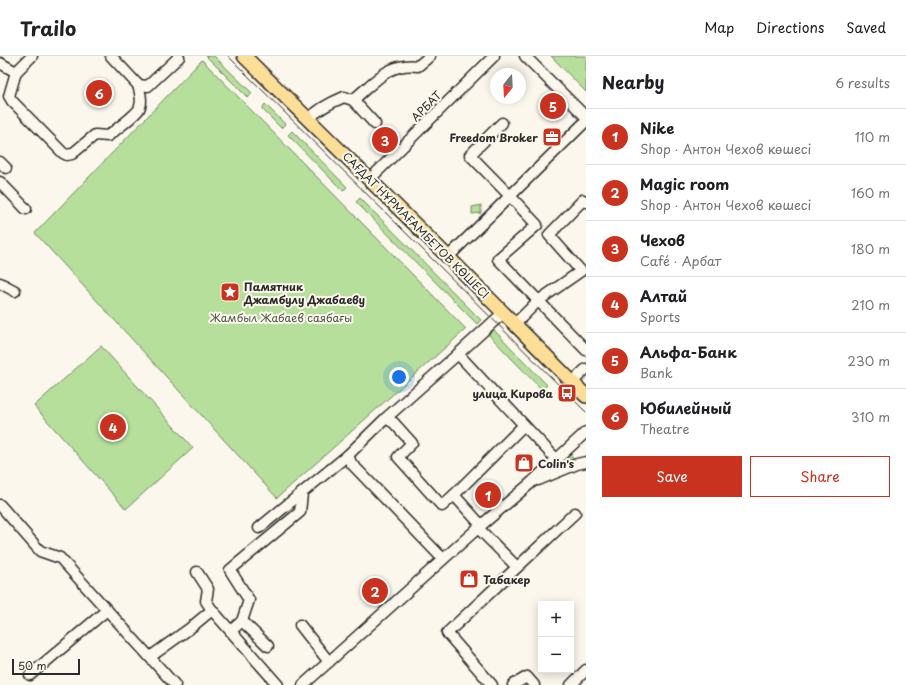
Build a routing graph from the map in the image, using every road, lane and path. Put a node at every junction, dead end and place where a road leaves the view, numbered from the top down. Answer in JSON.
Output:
{"nodes":[{"id":1,"x":32,"y":56,"type":"edge"},
{"id":2,"x":111,"y":56,"type":"edge"},
{"id":3,"x":178,"y":56,"type":"edge"},
{"id":4,"x":244,"y":56,"type":"edge"},
{"id":5,"x":430,"y":56,"type":"edge"},
{"id":6,"x":494,"y":56,"type":"edge"},
{"id":7,"x":525,"y":56,"type":"edge"},
{"id":8,"x":0,"y":63,"type":"edge"},
{"id":9,"x":16,"y":72,"type":"junction"},
{"id":10,"x":138,"y":85,"type":"junction"},
{"id":11,"x":353,"y":100,"type":"junction"},
{"id":12,"x":586,"y":117,"type":"edge"},
{"id":13,"x":309,"y":120,"type":"junction"},
{"id":14,"x":586,"y":120,"type":"edge"},
{"id":15,"x":502,"y":123,"type":"dead end"},
{"id":16,"x":375,"y":124,"type":"dead end"},
{"id":17,"x":375,"y":174,"type":"dead end"},
{"id":18,"x":0,"y":182,"type":"edge"},
{"id":19,"x":510,"y":196,"type":"junction"},
{"id":20,"x":586,"y":202,"type":"edge"},
{"id":21,"x":26,"y":209,"type":"dead end"},
{"id":22,"x":448,"y":257,"type":"junction"},
{"id":23,"x":584,"y":269,"type":"edge"},
{"id":24,"x":0,"y":283,"type":"edge"},
{"id":25,"x":15,"y":291,"type":"dead end"},
{"id":26,"x":538,"y":301,"type":"junction"},
{"id":27,"x":503,"y":312,"type":"junction"},
{"id":28,"x":515,"y":324,"type":"junction"},
{"id":29,"x":586,"y":350,"type":"edge"},
{"id":30,"x":458,"y":354,"type":"junction"},
{"id":31,"x":586,"y":369,"type":"edge"},
{"id":32,"x":572,"y":382,"type":"junction"},
{"id":33,"x":586,"y":396,"type":"edge"},
{"id":34,"x":386,"y":418,"type":"junction"},
{"id":35,"x":524,"y":425,"type":"junction"},
{"id":36,"x":586,"y":432,"type":"edge"},
{"id":37,"x":348,"y":455,"type":"junction"},
{"id":38,"x":556,"y":460,"type":"junction"},
{"id":39,"x":586,"y":462,"type":"edge"},
{"id":40,"x":532,"y":482,"type":"junction"},
{"id":41,"x":302,"y":494,"type":"junction"},
{"id":42,"x":454,"y":495,"type":"junction"},
{"id":43,"x":0,"y":504,"type":"edge"},
{"id":44,"x":575,"y":513,"type":"dead end"},
{"id":45,"x":479,"y":526,"type":"junction"},
{"id":46,"x":259,"y":528,"type":"dead end"},
{"id":47,"x":443,"y":559,"type":"junction"},
{"id":48,"x":517,"y":567,"type":"junction"},
{"id":49,"x":197,"y":572,"type":"dead end"},
{"id":50,"x":107,"y":610,"type":"junction"},
{"id":51,"x":212,"y":610,"type":"junction"},
{"id":52,"x":242,"y":621,"type":"junction"},
{"id":53,"x":300,"y":625,"type":"dead end"},
{"id":54,"x":231,"y":631,"type":"junction"},
{"id":55,"x":268,"y":646,"type":"dead end"},
{"id":56,"x":150,"y":657,"type":"junction"},
{"id":57,"x":329,"y":662,"type":"junction"},
{"id":58,"x":586,"y":670,"type":"edge"},
{"id":59,"x":30,"y":675,"type":"dead end"},
{"id":60,"x":175,"y":685,"type":"edge"},
{"id":61,"x":278,"y":685,"type":"edge"},
{"id":62,"x":303,"y":685,"type":"edge"},
{"id":63,"x":492,"y":685,"type":"edge"},
{"id":64,"x":514,"y":685,"type":"edge"},
{"id":65,"x":534,"y":685,"type":"edge"},
{"id":66,"x":571,"y":685,"type":"edge"}],
"edges":[{"from":1,"to":9,"type":"street"},
{"from":2,"to":10,"type":"street"},
{"from":3,"to":10,"type":"street"},
{"from":4,"to":13,"type":"main road","name":"САҒДАТ НҰРМАҒАМБЕТОВ КӨШЕСІ"},
{"from":5,"to":11,"type":"street"},
{"from":6,"to":17,"type":"street","name":"АРБАТ"},
{"from":7,"to":12,"type":"street"},
{"from":8,"to":9,"type":"street"},
{"from":9,"to":10,"type":"street"},
{"from":11,"to":13,"type":"street"},
{"from":11,"to":16,"type":"street"},
{"from":13,"to":22,"type":"main road","name":"САҒДАТ НҰРМАҒАМБЕТОВ КӨШЕСІ"},
{"from":14,"to":19,"type":"street"},
{"from":15,"to":19,"type":"street"},
{"from":18,"to":21,"type":"street"},
{"from":19,"to":22,"type":"street"},
{"from":19,"to":26,"type":"street"},
{"from":20,"to":23,"type":"street"},
{"from":22,"to":27,"type":"main road","name":"САҒДАТ НҰРМАҒАМБЕТОВ КӨШЕСІ"},
{"from":23,"to":26,"type":"street"},
{"from":24,"to":25,"type":"street"},
{"from":26,"to":28,"type":"street"},
{"from":26,"to":29,"type":"street"},
{"from":27,"to":28,"type":"main road","name":"САҒДАТ НҰРМАҒАМБЕТОВ КӨШЕСІ"},
{"from":27,"to":30,"type":"street"},
{"from":28,"to":32,"type":"main road","name":"САҒДАТ НҰРМАҒАМБЕТОВ КӨШЕСІ"},
{"from":30,"to":34,"type":"street"},
{"from":30,"to":35,"type":"street"},
{"from":31,"to":32,"type":"street"},
{"from":32,"to":33,"type":"main road","name":"САҒДАТ НҰРМАҒАМБЕТОВ КӨШЕСІ"},
{"from":34,"to":37,"type":"street"},
{"from":34,"to":42,"type":"street"},
{"from":35,"to":38,"type":"street"},
{"from":35,"to":42,"type":"street"},
{"from":36,"to":38,"type":"street"},
{"from":37,"to":41,"type":"street"},
{"from":37,"to":47,"type":"street"},
{"from":38,"to":40,"type":"street"},
{"from":39,"to":40,"type":"street"},
{"from":40,"to":45,"type":"street"},
{"from":41,"to":46,"type":"street"},
{"from":41,"to":52,"type":"street"},
{"from":42,"to":45,"type":"street"},
{"from":43,"to":50,"type":"street"},
{"from":44,"to":48,"type":"street"},
{"from":45,"to":47,"type":"street"},
{"from":45,"to":48,"type":"street"},
{"from":47,"to":57,"type":"street"},
{"from":48,"to":63,"type":"street"},
{"from":49,"to":51,"type":"street"},
{"from":50,"to":56,"type":"street"},
{"from":50,"to":59,"type":"street"},
{"from":51,"to":54,"type":"street"},
{"from":51,"to":56,"type":"street"},
{"from":52,"to":54,"type":"street"},
{"from":52,"to":55,"type":"street"},
{"from":53,"to":57,"type":"street"},
{"from":54,"to":61,"type":"street"},
{"from":56,"to":60,"type":"street"},
{"from":57,"to":62,"type":"street"},
{"from":58,"to":66,"type":"street"},
{"from":64,"to":65,"type":"street"}]}
